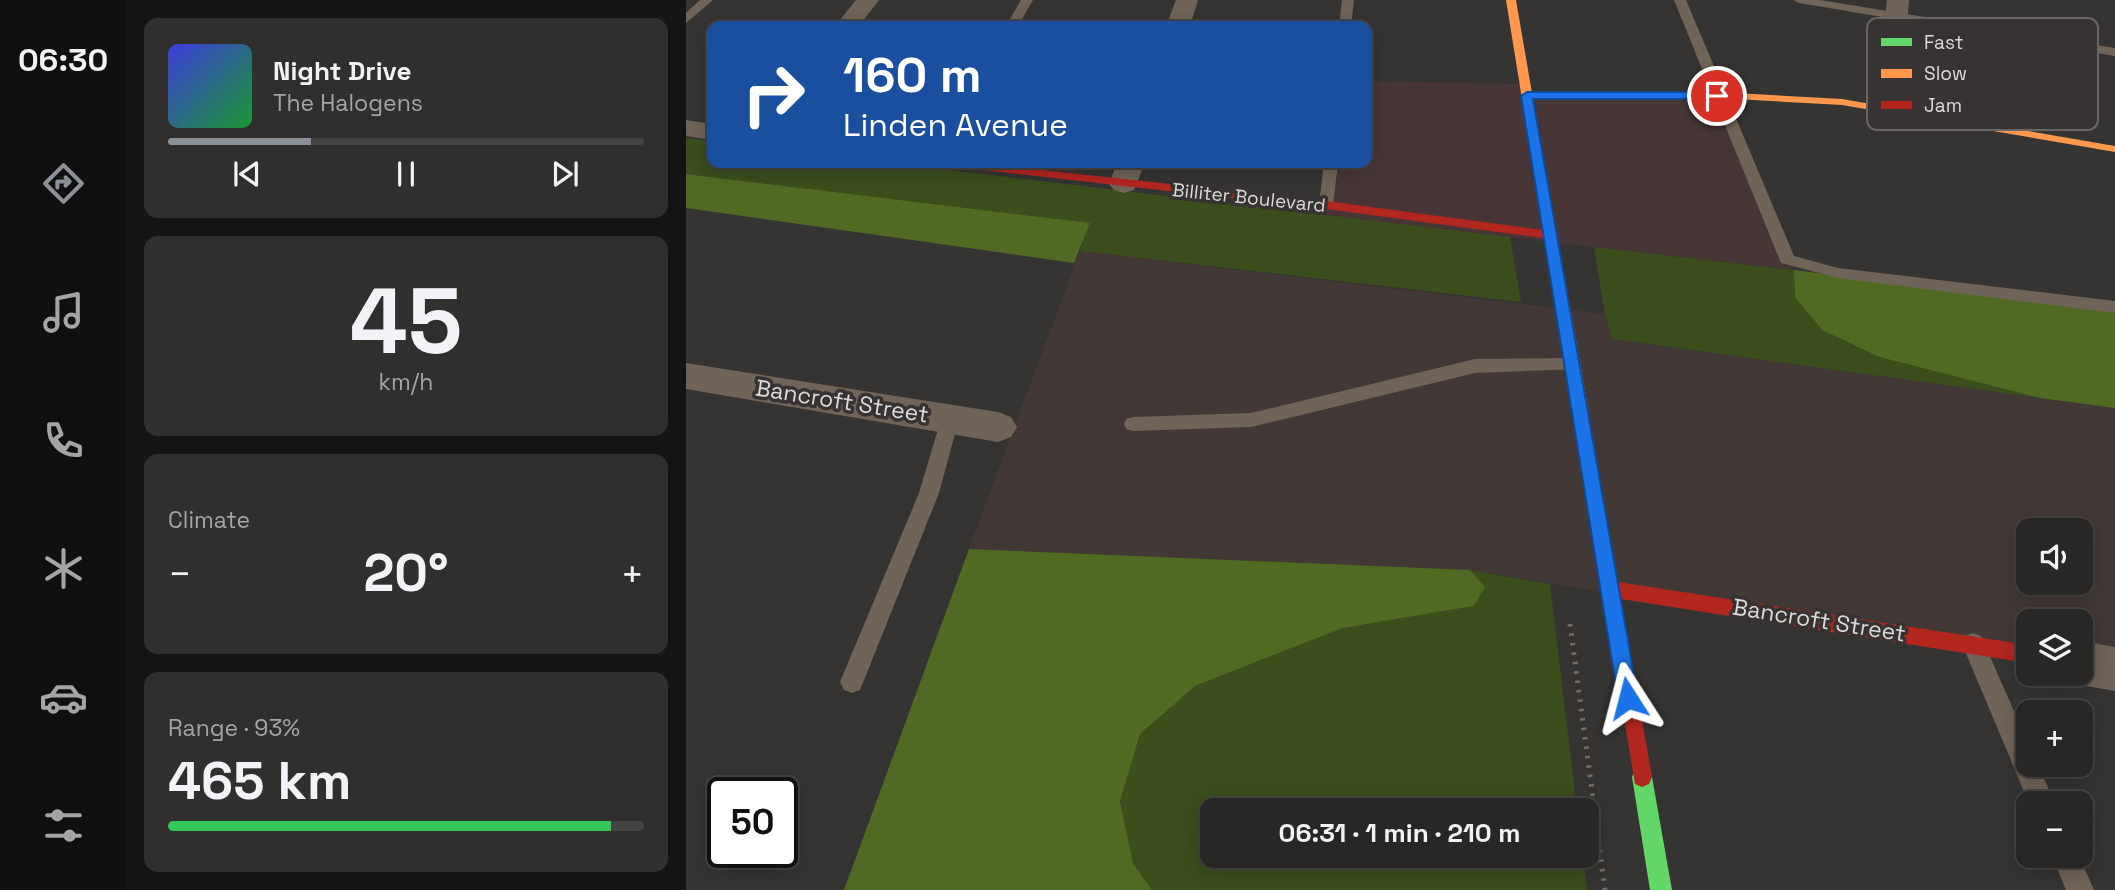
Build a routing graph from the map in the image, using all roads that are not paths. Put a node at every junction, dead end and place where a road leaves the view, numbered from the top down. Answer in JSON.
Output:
{"nodes":[{"id":1,"x":708,"y":0,"type":"edge"},
{"id":2,"x":868,"y":0,"type":"edge"},
{"id":3,"x":1027,"y":0,"type":"edge"},
{"id":4,"x":1187,"y":0,"type":"edge"},
{"id":5,"x":1348,"y":0,"type":"edge"},
{"id":6,"x":1510,"y":0,"type":"edge"},
{"id":7,"x":1680,"y":0,"type":"edge"},
{"id":8,"x":1799,"y":0,"type":"edge"},
{"id":9,"x":1897,"y":8,"type":"edge"},
{"id":10,"x":1947,"y":18,"type":"edge"},
{"id":11,"x":686,"y":19,"type":"edge"},
{"id":12,"x":851,"y":21,"type":"edge"},
{"id":13,"x":1015,"y":21,"type":"edge"},
{"id":14,"x":1180,"y":21,"type":"edge"},
{"id":15,"x":1346,"y":21,"type":"edge"},
{"id":16,"x":1527,"y":96,"type":"junction"},
{"id":17,"x":1717,"y":96,"type":"junction"},
{"id":18,"x":1867,"y":105,"type":"edge"},
{"id":19,"x":686,"y":128,"type":"edge"},
{"id":20,"x":2010,"y":130,"type":"edge"},
{"id":21,"x":707,"y":131,"type":"edge"},
{"id":22,"x":2115,"y":149,"type":"edge"},
{"id":23,"x":1030,"y":168,"type":"edge"},
{"id":24,"x":1330,"y":168,"type":"edge"},
{"id":25,"x":1128,"y":174,"type":"edge"},
{"id":26,"x":1326,"y":205,"type":"junction"},
{"id":27,"x":1551,"y":236,"type":"junction"},
{"id":28,"x":2115,"y":307,"type":"edge"},
{"id":29,"x":1572,"y":364,"type":"junction"},
{"id":30,"x":686,"y":376,"type":"edge"},
{"id":31,"x":950,"y":419,"type":"junction"},
{"id":32,"x":1133,"y":424,"type":"dead end"},
{"id":33,"x":998,"y":427,"type":"dead end"},
{"id":34,"x":1610,"y":589,"type":"junction"},
{"id":35,"x":1972,"y":643,"type":"junction"},
{"id":36,"x":2016,"y":652,"type":"edge"},
{"id":37,"x":2093,"y":665,"type":"edge"},
{"id":38,"x":2115,"y":669,"type":"edge"},
{"id":39,"x":852,"y":682,"type":"dead end"},
{"id":40,"x":2037,"y":791,"type":"edge"},
{"id":41,"x":2070,"y":868,"type":"edge"},
{"id":42,"x":1661,"y":890,"type":"edge"},
{"id":43,"x":2080,"y":890,"type":"edge"}],
"edges":[{"from":1,"to":11,"type":"lane"},
{"from":2,"to":12,"type":"street"},
{"from":3,"to":13,"type":"lane"},
{"from":4,"to":14,"type":"street"},
{"from":5,"to":15,"type":"lane"},
{"from":6,"to":16,"type":"street"},
{"from":7,"to":17,"type":"lane"},
{"from":8,"to":9,"type":"lane"},
{"from":9,"to":10,"type":"lane"},
{"from":16,"to":17,"type":"street"},
{"from":16,"to":27,"type":"street"},
{"from":17,"to":18,"type":"street"},
{"from":17,"to":28,"type":"lane"},
{"from":19,"to":21,"type":"street"},
{"from":20,"to":22,"type":"street"},
{"from":23,"to":25,"type":"street","name":"Billiter Boulevard"},
{"from":24,"to":26,"type":"lane"},
{"from":25,"to":26,"type":"street","name":"Billiter Boulevard"},
{"from":26,"to":27,"type":"street","name":"Billiter Boulevard"},
{"from":27,"to":29,"type":"street"},
{"from":29,"to":32,"type":"lane"},
{"from":29,"to":34,"type":"street"},
{"from":30,"to":31,"type":"street","name":"Bancroft Street"},
{"from":31,"to":33,"type":"street","name":"Bancroft Street"},
{"from":31,"to":39,"type":"lane"},
{"from":34,"to":35,"type":"street","name":"Bancroft Street"},
{"from":34,"to":42,"type":"street"},
{"from":35,"to":36,"type":"street","name":"Bancroft Street"},
{"from":35,"to":40,"type":"lane"},
{"from":37,"to":38,"type":"street"},
{"from":41,"to":43,"type":"lane"}]}
